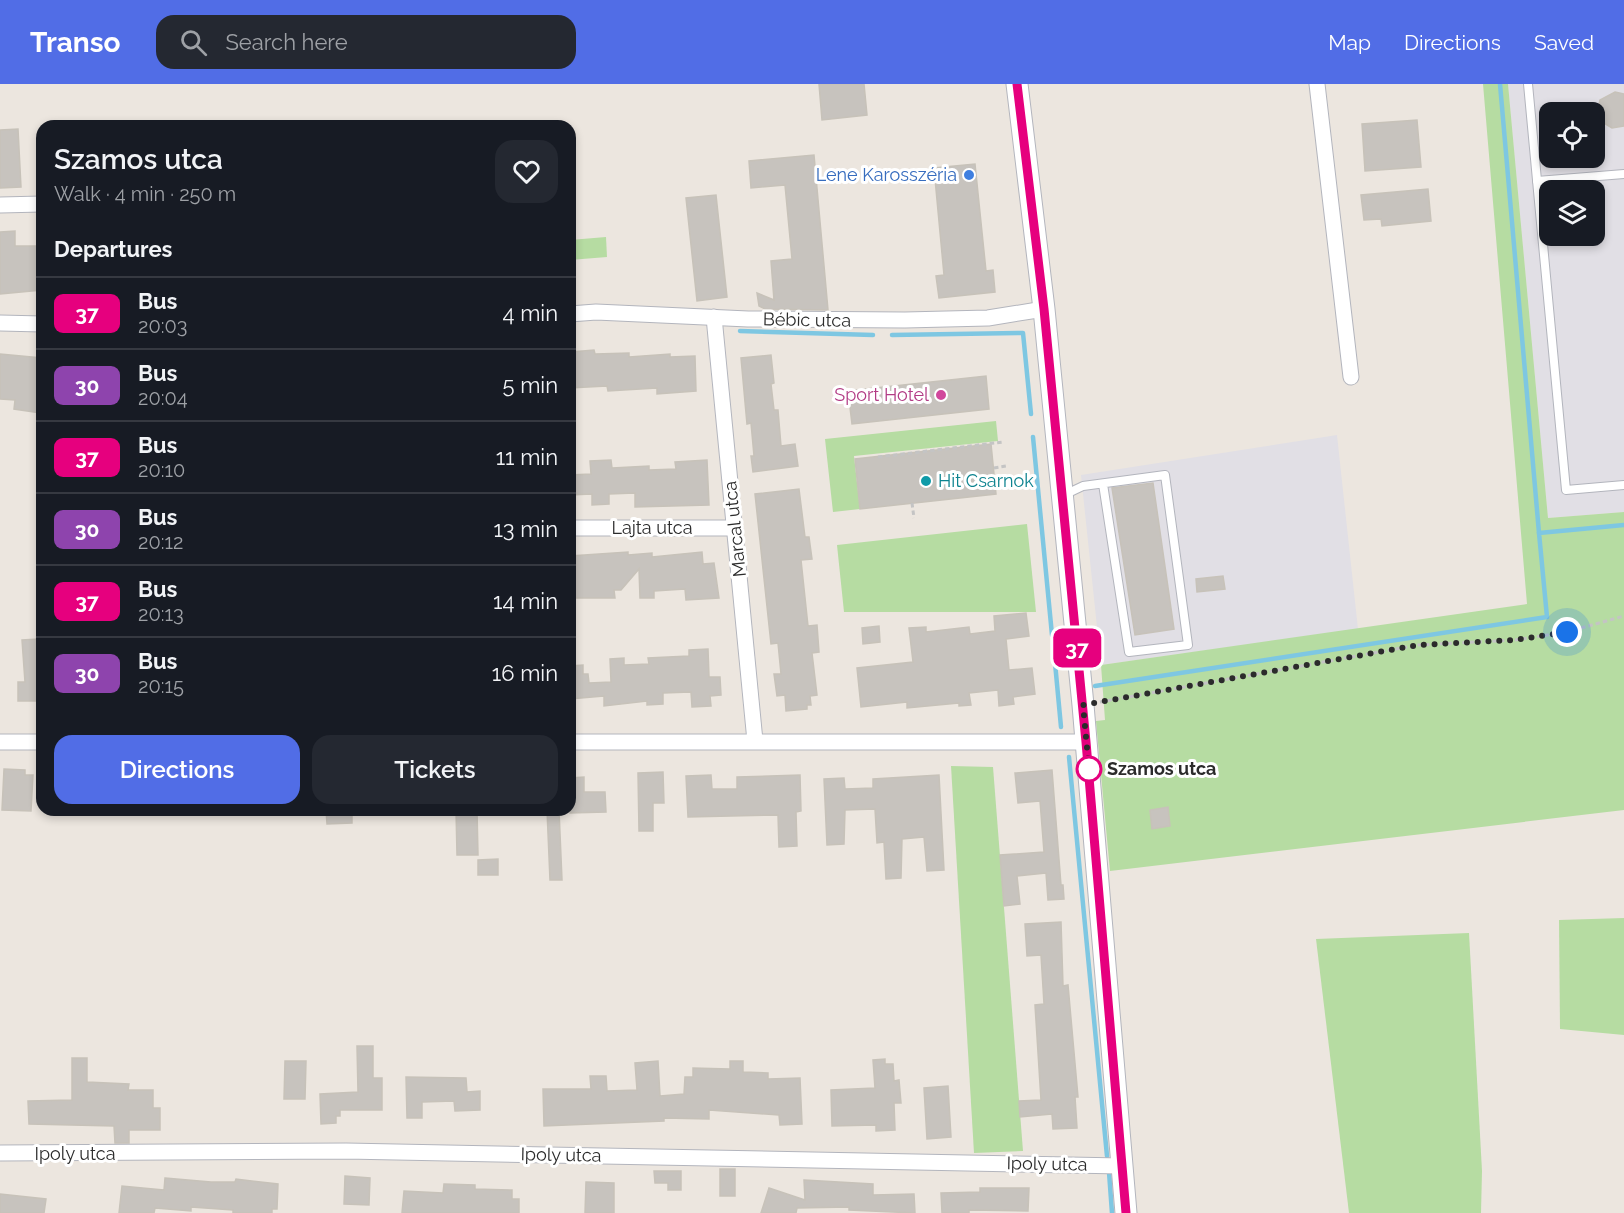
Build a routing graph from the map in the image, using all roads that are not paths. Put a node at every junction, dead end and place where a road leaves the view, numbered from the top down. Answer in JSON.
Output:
{"nodes":[{"id":1,"x":1017,"y":84,"type":"edge"},
{"id":2,"x":1317,"y":84,"type":"edge"},
{"id":3,"x":1528,"y":84,"type":"edge"},
{"id":4,"x":1624,"y":174,"type":"edge"},
{"id":5,"x":1537,"y":181,"type":"junction"},
{"id":6,"x":36,"y":204,"type":"edge"},
{"id":7,"x":0,"y":205,"type":"edge"},
{"id":8,"x":1044,"y":309,"type":"junction"},
{"id":9,"x":576,"y":314,"type":"edge"},
{"id":10,"x":714,"y":317,"type":"junction"},
{"id":11,"x":0,"y":323,"type":"edge"},
{"id":12,"x":36,"y":324,"type":"edge"},
{"id":13,"x":1351,"y":377,"type":"dead end"},
{"id":14,"x":1102,"y":484,"type":"junction"},
{"id":15,"x":1624,"y":485,"type":"edge"},
{"id":16,"x":1062,"y":495,"type":"junction"},
{"id":17,"x":576,"y":528,"type":"edge"},
{"id":18,"x":735,"y":528,"type":"junction"},
{"id":19,"x":755,"y":741,"type":"junction"},
{"id":20,"x":0,"y":742,"type":"edge"},
{"id":21,"x":36,"y":742,"type":"edge"},
{"id":22,"x":576,"y":742,"type":"edge"},
{"id":23,"x":1086,"y":742,"type":"junction"},
{"id":24,"x":0,"y":1153,"type":"edge"},
{"id":25,"x":1122,"y":1166,"type":"junction"},
{"id":26,"x":1126,"y":1213,"type":"edge"}],
"edges":[{"from":1,"to":8,"type":"street"},
{"from":2,"to":13,"type":"street"},
{"from":3,"to":5,"type":"lane"},
{"from":4,"to":5,"type":"lane"},
{"from":5,"to":15,"type":"lane"},
{"from":6,"to":7,"type":"street"},
{"from":8,"to":10,"type":"street","name":"Bébic utca"},
{"from":8,"to":16,"type":"street"},
{"from":9,"to":10,"type":"street","name":"Bébic utca"},
{"from":10,"to":18,"type":"street","name":"Marcal utca"},
{"from":11,"to":12,"type":"street"},
{"from":14,"to":14,"type":"lane"},
{"from":14,"to":16,"type":"lane"},
{"from":16,"to":23,"type":"street"},
{"from":17,"to":18,"type":"street","name":"Lajta utca"},
{"from":18,"to":19,"type":"street","name":"Marcal utca"},
{"from":19,"to":22,"type":"street"},
{"from":19,"to":23,"type":"street"},
{"from":20,"to":21,"type":"street"},
{"from":23,"to":25,"type":"street"},
{"from":24,"to":25,"type":"street","name":"Ipoly utca"},
{"from":25,"to":26,"type":"street"}]}
